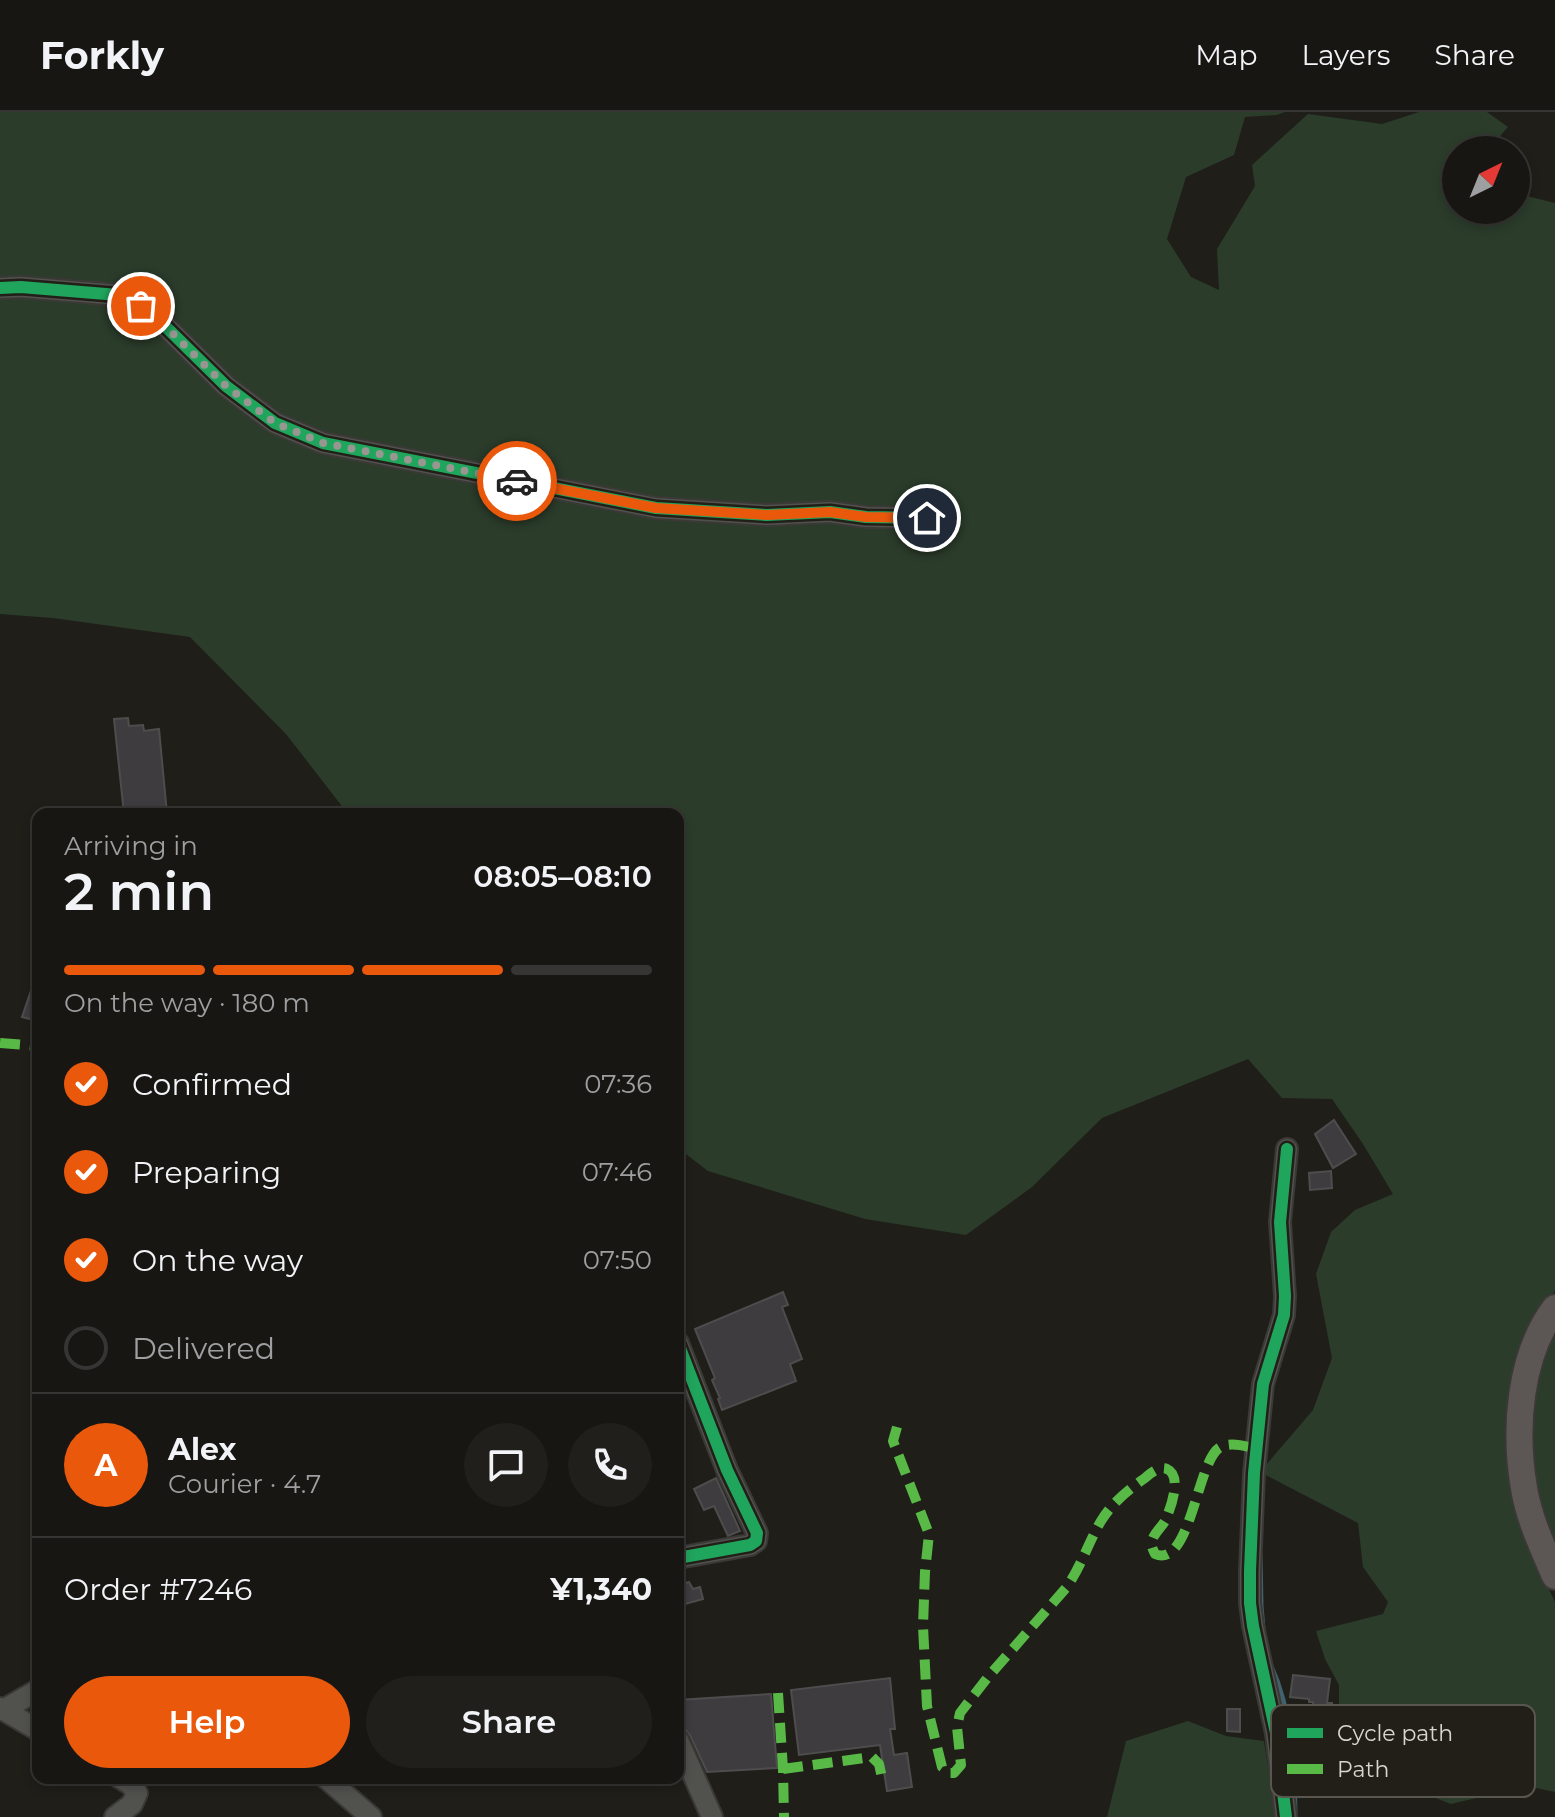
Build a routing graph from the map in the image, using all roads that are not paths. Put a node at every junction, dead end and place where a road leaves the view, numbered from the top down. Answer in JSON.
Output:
{"nodes":[{"id":1,"x":0,"y":288,"type":"edge"},
{"id":2,"x":927,"y":518,"type":"dead end"},
{"id":3,"x":1287,"y":1149,"type":"dead end"},
{"id":4,"x":1555,"y":1308,"type":"edge"},
{"id":5,"x":684,"y":1359,"type":"edge"},
{"id":6,"x":684,"y":1557,"type":"edge"},
{"id":7,"x":1555,"y":1576,"type":"edge"},
{"id":8,"x":32,"y":1693,"type":"edge"},
{"id":9,"x":2,"y":1709,"type":"edge"},
{"id":10,"x":1271,"y":1710,"type":"edge"},
{"id":11,"x":32,"y":1726,"type":"edge"},
{"id":12,"x":684,"y":1754,"type":"edge"},
{"id":13,"x":130,"y":1784,"type":"edge"},
{"id":14,"x":333,"y":1784,"type":"edge"},
{"id":15,"x":1284,"y":1797,"type":"edge"},
{"id":16,"x":115,"y":1817,"type":"edge"},
{"id":17,"x":371,"y":1817,"type":"edge"},
{"id":18,"x":712,"y":1817,"type":"edge"},
{"id":19,"x":1286,"y":1817,"type":"edge"}],
"edges":[{"from":1,"to":2,"type":"street"},
{"from":3,"to":10,"type":"street"},
{"from":4,"to":7,"type":"main road"},
{"from":5,"to":6,"type":"street"},
{"from":8,"to":9,"type":"street"},
{"from":9,"to":11,"type":"street"},
{"from":12,"to":18,"type":"street"},
{"from":13,"to":16,"type":"street"},
{"from":14,"to":17,"type":"street"},
{"from":15,"to":19,"type":"street"}]}
